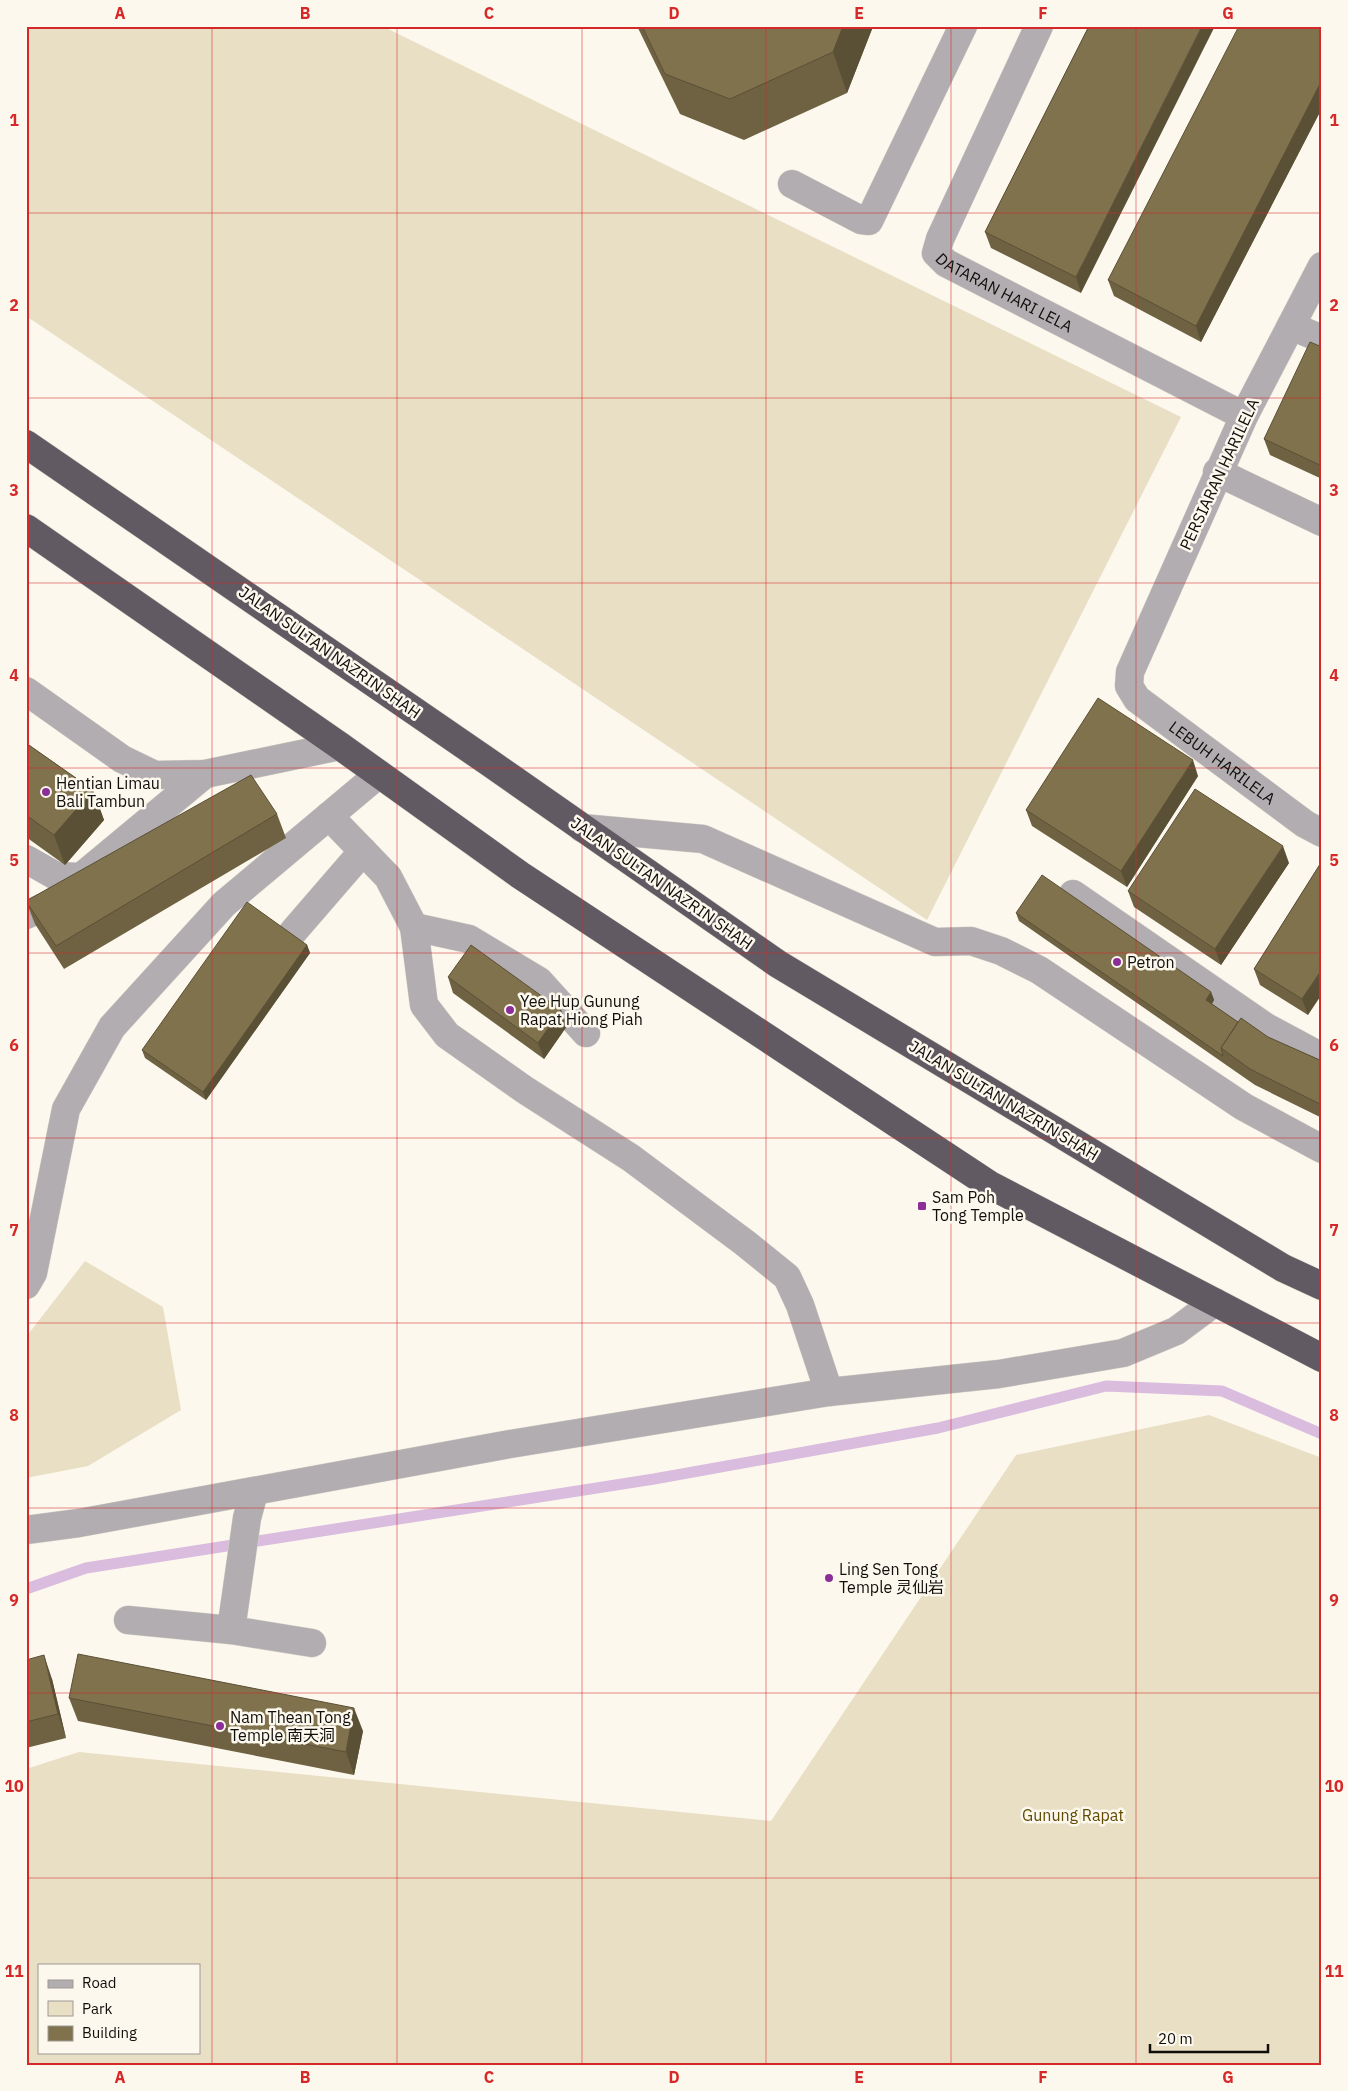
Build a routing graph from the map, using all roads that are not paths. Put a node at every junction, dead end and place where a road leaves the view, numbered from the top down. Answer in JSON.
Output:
{"nodes":[{"id":1,"x":963,"y":26,"type":"edge"},
{"id":2,"x":1039,"y":26,"type":"edge"},
{"id":3,"x":792,"y":184,"type":"dead end"},
{"id":4,"x":1322,"y":266,"type":"edge"},
{"id":5,"x":1291,"y":326,"type":"junction"},
{"id":6,"x":1322,"y":339,"type":"edge"},
{"id":7,"x":1244,"y":416,"type":"junction"},
{"id":8,"x":26,"y":444,"type":"edge"},
{"id":9,"x":1218,"y":472,"type":"junction"},
{"id":10,"x":1322,"y":522,"type":"edge"},
{"id":11,"x":26,"y":528,"type":"edge"},
{"id":12,"x":1129,"y":686,"type":"joint"},
{"id":13,"x":26,"y":691,"type":"edge"},
{"id":14,"x":340,"y":746,"type":"junction"},
{"id":15,"x":205,"y":774,"type":"junction"},
{"id":16,"x":379,"y":774,"type":"junction"},
{"id":17,"x":329,"y":816,"type":"junction"},
{"id":18,"x":582,"y":828,"type":"junction"},
{"id":19,"x":1322,"y":833,"type":"edge"},
{"id":20,"x":363,"y":851,"type":"junction"},
{"id":21,"x":26,"y":859,"type":"edge"},
{"id":22,"x":81,"y":877,"type":"junction"},
{"id":23,"x":1073,"y":894,"type":"edge"},
{"id":24,"x":26,"y":915,"type":"edge"},
{"id":25,"x":414,"y":927,"type":"junction"},
{"id":26,"x":293,"y":932,"type":"edge"},
{"id":27,"x":586,"y":1033,"type":"dead end"},
{"id":28,"x":1322,"y":1057,"type":"edge"},
{"id":29,"x":1322,"y":1149,"type":"edge"},
{"id":30,"x":26,"y":1285,"type":"edge"},
{"id":31,"x":1322,"y":1286,"type":"edge"},
{"id":32,"x":1215,"y":1302,"type":"junction"},
{"id":33,"x":1322,"y":1358,"type":"edge"},
{"id":34,"x":829,"y":1392,"type":"junction"},
{"id":35,"x":254,"y":1492,"type":"junction"},
{"id":36,"x":26,"y":1530,"type":"edge"},
{"id":37,"x":128,"y":1620,"type":"dead end"},
{"id":38,"x":232,"y":1630,"type":"junction"},
{"id":39,"x":312,"y":1643,"type":"dead end"}],
"edges":[{"from":1,"to":3,"type":"street"},
{"from":2,"to":7,"type":"street","name":"DATARAN HARI LELA"},
{"from":4,"to":5,"type":"street","name":"PERSIARAN HARILELA"},
{"from":5,"to":6,"type":"street"},
{"from":5,"to":7,"type":"street","name":"PERSIARAN HARILELA"},
{"from":7,"to":9,"type":"street","name":"PERSIARAN HARILELA"},
{"from":8,"to":18,"type":"highway","name":"JALAN SULTAN NAZRIN SHAH"},
{"from":9,"to":10,"type":"street"},
{"from":9,"to":12,"type":"street","name":"PERSIARAN HARILELA"},
{"from":11,"to":14,"type":"highway"},
{"from":12,"to":19,"type":"street","name":"LEBUH HARILELA"},
{"from":13,"to":15,"type":"street"},
{"from":14,"to":15,"type":"street"},
{"from":14,"to":16,"type":"highway"},
{"from":15,"to":22,"type":"street"},
{"from":16,"to":17,"type":"street"},
{"from":16,"to":32,"type":"highway"},
{"from":17,"to":20,"type":"street"},
{"from":17,"to":30,"type":"street"},
{"from":18,"to":29,"type":"street"},
{"from":18,"to":31,"type":"highway","name":"JALAN SULTAN NAZRIN SHAH"},
{"from":20,"to":25,"type":"street"},
{"from":20,"to":26,"type":"street"},
{"from":21,"to":22,"type":"street"},
{"from":22,"to":24,"type":"street"},
{"from":23,"to":28,"type":"street"},
{"from":25,"to":27,"type":"street"},
{"from":25,"to":34,"type":"street"},
{"from":32,"to":33,"type":"highway"},
{"from":32,"to":34,"type":"street"},
{"from":34,"to":35,"type":"street"},
{"from":35,"to":36,"type":"street"},
{"from":35,"to":38,"type":"street"},
{"from":37,"to":38,"type":"street"},
{"from":38,"to":39,"type":"street"}]}
